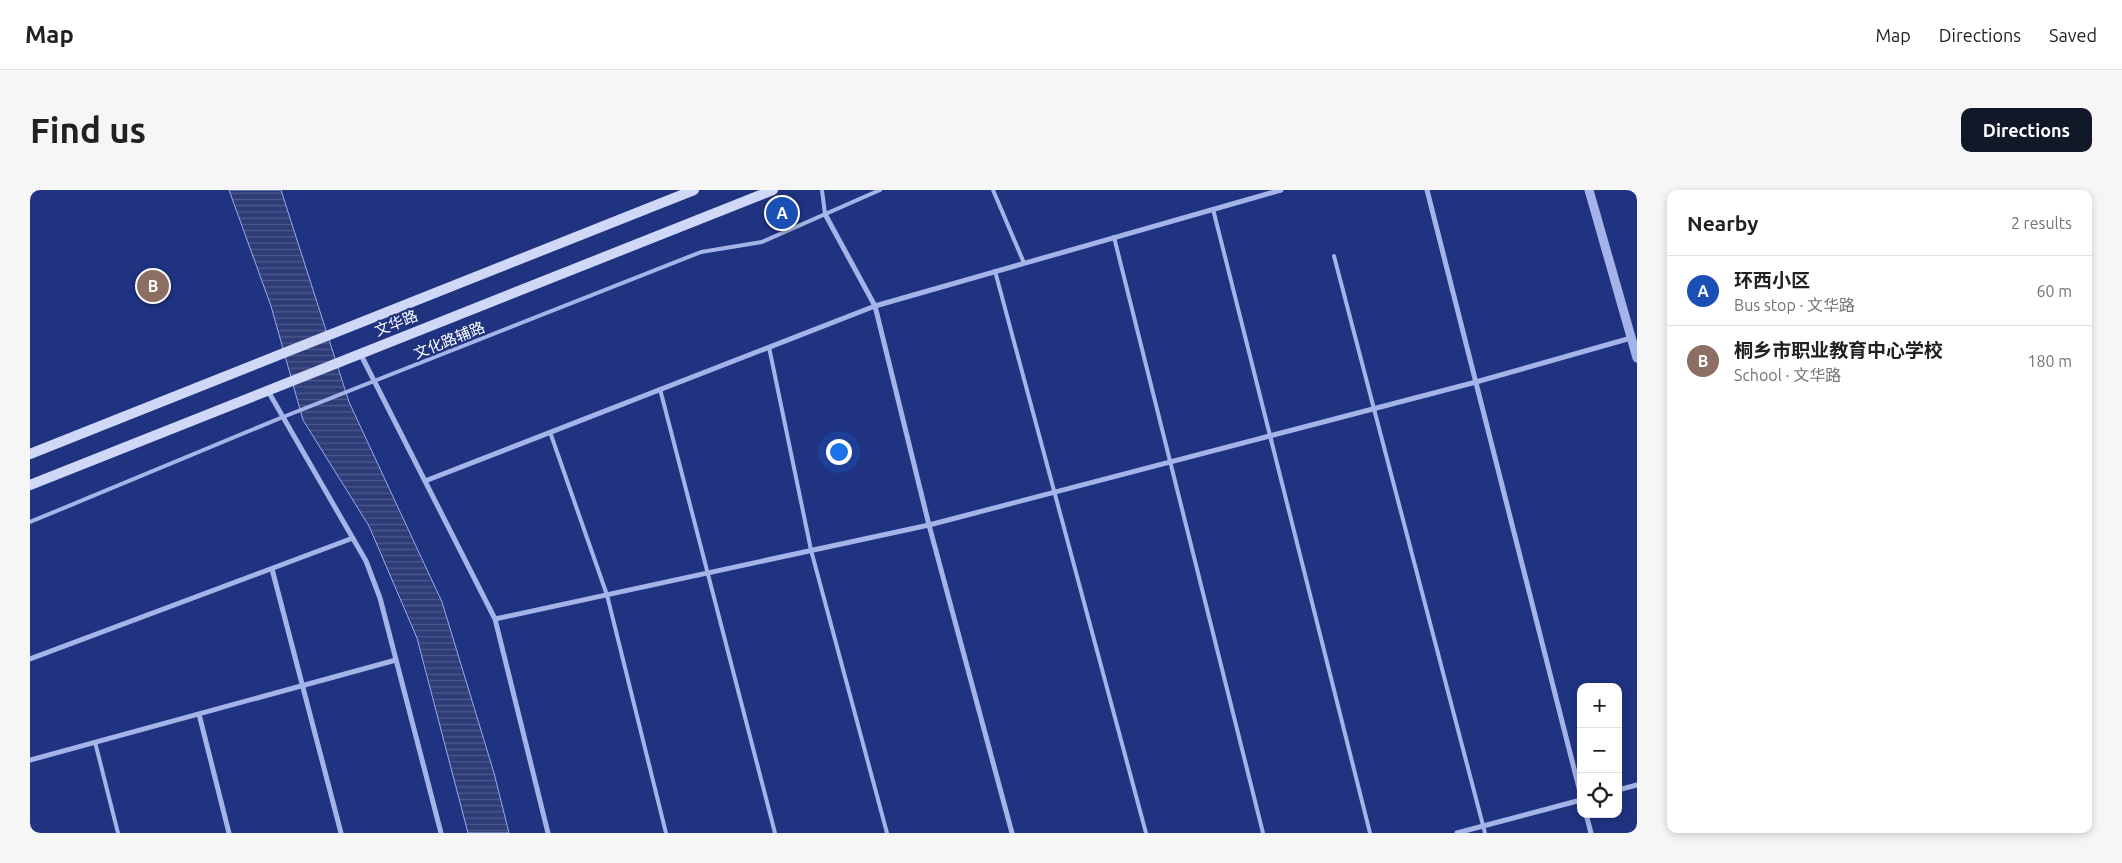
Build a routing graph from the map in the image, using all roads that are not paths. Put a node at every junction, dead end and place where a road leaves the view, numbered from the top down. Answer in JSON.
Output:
{"nodes":[{"id":1,"x":694,"y":190,"type":"edge"},
{"id":2,"x":772,"y":190,"type":"edge"},
{"id":3,"x":822,"y":190,"type":"edge"},
{"id":4,"x":880,"y":190,"type":"edge"},
{"id":5,"x":992,"y":190,"type":"edge"},
{"id":6,"x":1281,"y":190,"type":"edge"},
{"id":7,"x":1427,"y":190,"type":"edge"},
{"id":8,"x":1589,"y":190,"type":"edge"},
{"id":9,"x":1213,"y":208,"type":"junction"},
{"id":10,"x":825,"y":214,"type":"junction"},
{"id":11,"x":1114,"y":237,"type":"junction"},
{"id":12,"x":1334,"y":256,"type":"dead end"},
{"id":13,"x":1024,"y":263,"type":"junction"},
{"id":14,"x":995,"y":271,"type":"junction"},
{"id":15,"x":875,"y":306,"type":"junction"},
{"id":16,"x":1631,"y":338,"type":"junction"},
{"id":17,"x":769,"y":347,"type":"junction"},
{"id":18,"x":360,"y":354,"type":"junction"},
{"id":19,"x":1637,"y":358,"type":"edge"},
{"id":20,"x":375,"y":382,"type":"junction"},
{"id":21,"x":1476,"y":382,"type":"junction"},
{"id":22,"x":660,"y":389,"type":"junction"},
{"id":23,"x":268,"y":390,"type":"junction"},
{"id":24,"x":1375,"y":409,"type":"junction"},
{"id":25,"x":284,"y":417,"type":"junction"},
{"id":26,"x":550,"y":432,"type":"junction"},
{"id":27,"x":1270,"y":436,"type":"junction"},
{"id":28,"x":30,"y":454,"type":"edge"},
{"id":29,"x":1170,"y":462,"type":"junction"},
{"id":30,"x":425,"y":481,"type":"junction"},
{"id":31,"x":30,"y":485,"type":"edge"},
{"id":32,"x":1055,"y":492,"type":"junction"},
{"id":33,"x":30,"y":522,"type":"edge"},
{"id":34,"x":929,"y":525,"type":"junction"},
{"id":35,"x":353,"y":538,"type":"junction"},
{"id":36,"x":811,"y":550,"type":"junction"},
{"id":37,"x":272,"y":569,"type":"junction"},
{"id":38,"x":708,"y":573,"type":"junction"},
{"id":39,"x":607,"y":595,"type":"junction"},
{"id":40,"x":495,"y":619,"type":"junction"},
{"id":41,"x":30,"y":659,"type":"edge"},
{"id":42,"x":396,"y":660,"type":"junction"},
{"id":43,"x":302,"y":685,"type":"junction"},
{"id":44,"x":199,"y":714,"type":"junction"},
{"id":45,"x":95,"y":742,"type":"junction"},
{"id":46,"x":30,"y":760,"type":"edge"},
{"id":47,"x":1577,"y":782,"type":"edge"},
{"id":48,"x":1637,"y":785,"type":"edge"},
{"id":49,"x":1622,"y":789,"type":"edge"},
{"id":50,"x":1577,"y":799,"type":"edge"},
{"id":51,"x":1587,"y":818,"type":"edge"},
{"id":52,"x":1483,"y":826,"type":"junction"},
{"id":53,"x":118,"y":833,"type":"edge"},
{"id":54,"x":229,"y":833,"type":"edge"},
{"id":55,"x":341,"y":833,"type":"edge"},
{"id":56,"x":441,"y":833,"type":"edge"},
{"id":57,"x":548,"y":833,"type":"edge"},
{"id":58,"x":666,"y":833,"type":"edge"},
{"id":59,"x":775,"y":833,"type":"edge"},
{"id":60,"x":886,"y":833,"type":"edge"},
{"id":61,"x":1012,"y":833,"type":"edge"},
{"id":62,"x":1146,"y":833,"type":"edge"},
{"id":63,"x":1263,"y":833,"type":"edge"},
{"id":64,"x":1370,"y":833,"type":"edge"},
{"id":65,"x":1457,"y":833,"type":"edge"},
{"id":66,"x":1485,"y":833,"type":"edge"},
{"id":67,"x":1591,"y":833,"type":"edge"}],
"edges":[{"from":1,"to":28,"type":"main road","name":"文华路"},
{"from":2,"to":18,"type":"main road","name":"文华路"},
{"from":3,"to":10,"type":"lane"},
{"from":4,"to":10,"type":"lane","name":"文化路辅路"},
{"from":5,"to":13,"type":"lane"},
{"from":6,"to":9,"type":"street"},
{"from":7,"to":21,"type":"street"},
{"from":8,"to":16,"type":"street"},
{"from":9,"to":11,"type":"street"},
{"from":9,"to":27,"type":"lane"},
{"from":10,"to":15,"type":"street"},
{"from":10,"to":20,"type":"lane","name":"文化路辅路"},
{"from":11,"to":13,"type":"street"},
{"from":11,"to":29,"type":"lane"},
{"from":12,"to":24,"type":"lane"},
{"from":13,"to":14,"type":"street"},
{"from":14,"to":15,"type":"street"},
{"from":14,"to":32,"type":"lane"},
{"from":15,"to":17,"type":"street"},
{"from":15,"to":34,"type":"street"},
{"from":16,"to":19,"type":"street"},
{"from":16,"to":21,"type":"street"},
{"from":17,"to":22,"type":"street"},
{"from":17,"to":36,"type":"lane"},
{"from":18,"to":20,"type":"street"},
{"from":18,"to":23,"type":"main road","name":"文华路"},
{"from":20,"to":25,"type":"lane","name":"文化路辅路"},
{"from":20,"to":30,"type":"street"},
{"from":21,"to":24,"type":"street"},
{"from":21,"to":47,"type":"street"},
{"from":22,"to":26,"type":"street"},
{"from":22,"to":38,"type":"lane"},
{"from":23,"to":25,"type":"street"},
{"from":23,"to":31,"type":"main road","name":"文华路"},
{"from":24,"to":27,"type":"street"},
{"from":24,"to":52,"type":"lane"},
{"from":25,"to":33,"type":"lane","name":"文化路辅路"},
{"from":25,"to":35,"type":"street"},
{"from":26,"to":30,"type":"street"},
{"from":26,"to":39,"type":"lane"},
{"from":27,"to":29,"type":"street"},
{"from":27,"to":64,"type":"lane"},
{"from":29,"to":32,"type":"street"},
{"from":29,"to":63,"type":"lane"},
{"from":30,"to":40,"type":"street"},
{"from":32,"to":34,"type":"street"},
{"from":32,"to":62,"type":"lane"},
{"from":34,"to":36,"type":"street"},
{"from":34,"to":61,"type":"street"},
{"from":35,"to":37,"type":"street"},
{"from":35,"to":42,"type":"street"},
{"from":36,"to":38,"type":"street"},
{"from":36,"to":60,"type":"lane"},
{"from":37,"to":41,"type":"street"},
{"from":37,"to":43,"type":"street"},
{"from":38,"to":39,"type":"street"},
{"from":38,"to":59,"type":"lane"},
{"from":39,"to":40,"type":"street"},
{"from":39,"to":58,"type":"lane"},
{"from":40,"to":57,"type":"street"},
{"from":42,"to":43,"type":"street"},
{"from":42,"to":56,"type":"street"},
{"from":43,"to":44,"type":"street"},
{"from":43,"to":55,"type":"street"},
{"from":44,"to":45,"type":"street"},
{"from":44,"to":54,"type":"street"},
{"from":45,"to":46,"type":"street"},
{"from":45,"to":53,"type":"lane"},
{"from":48,"to":49,"type":"street"},
{"from":50,"to":52,"type":"street"},
{"from":51,"to":67,"type":"street"},
{"from":52,"to":65,"type":"street"},
{"from":52,"to":66,"type":"lane"}]}
